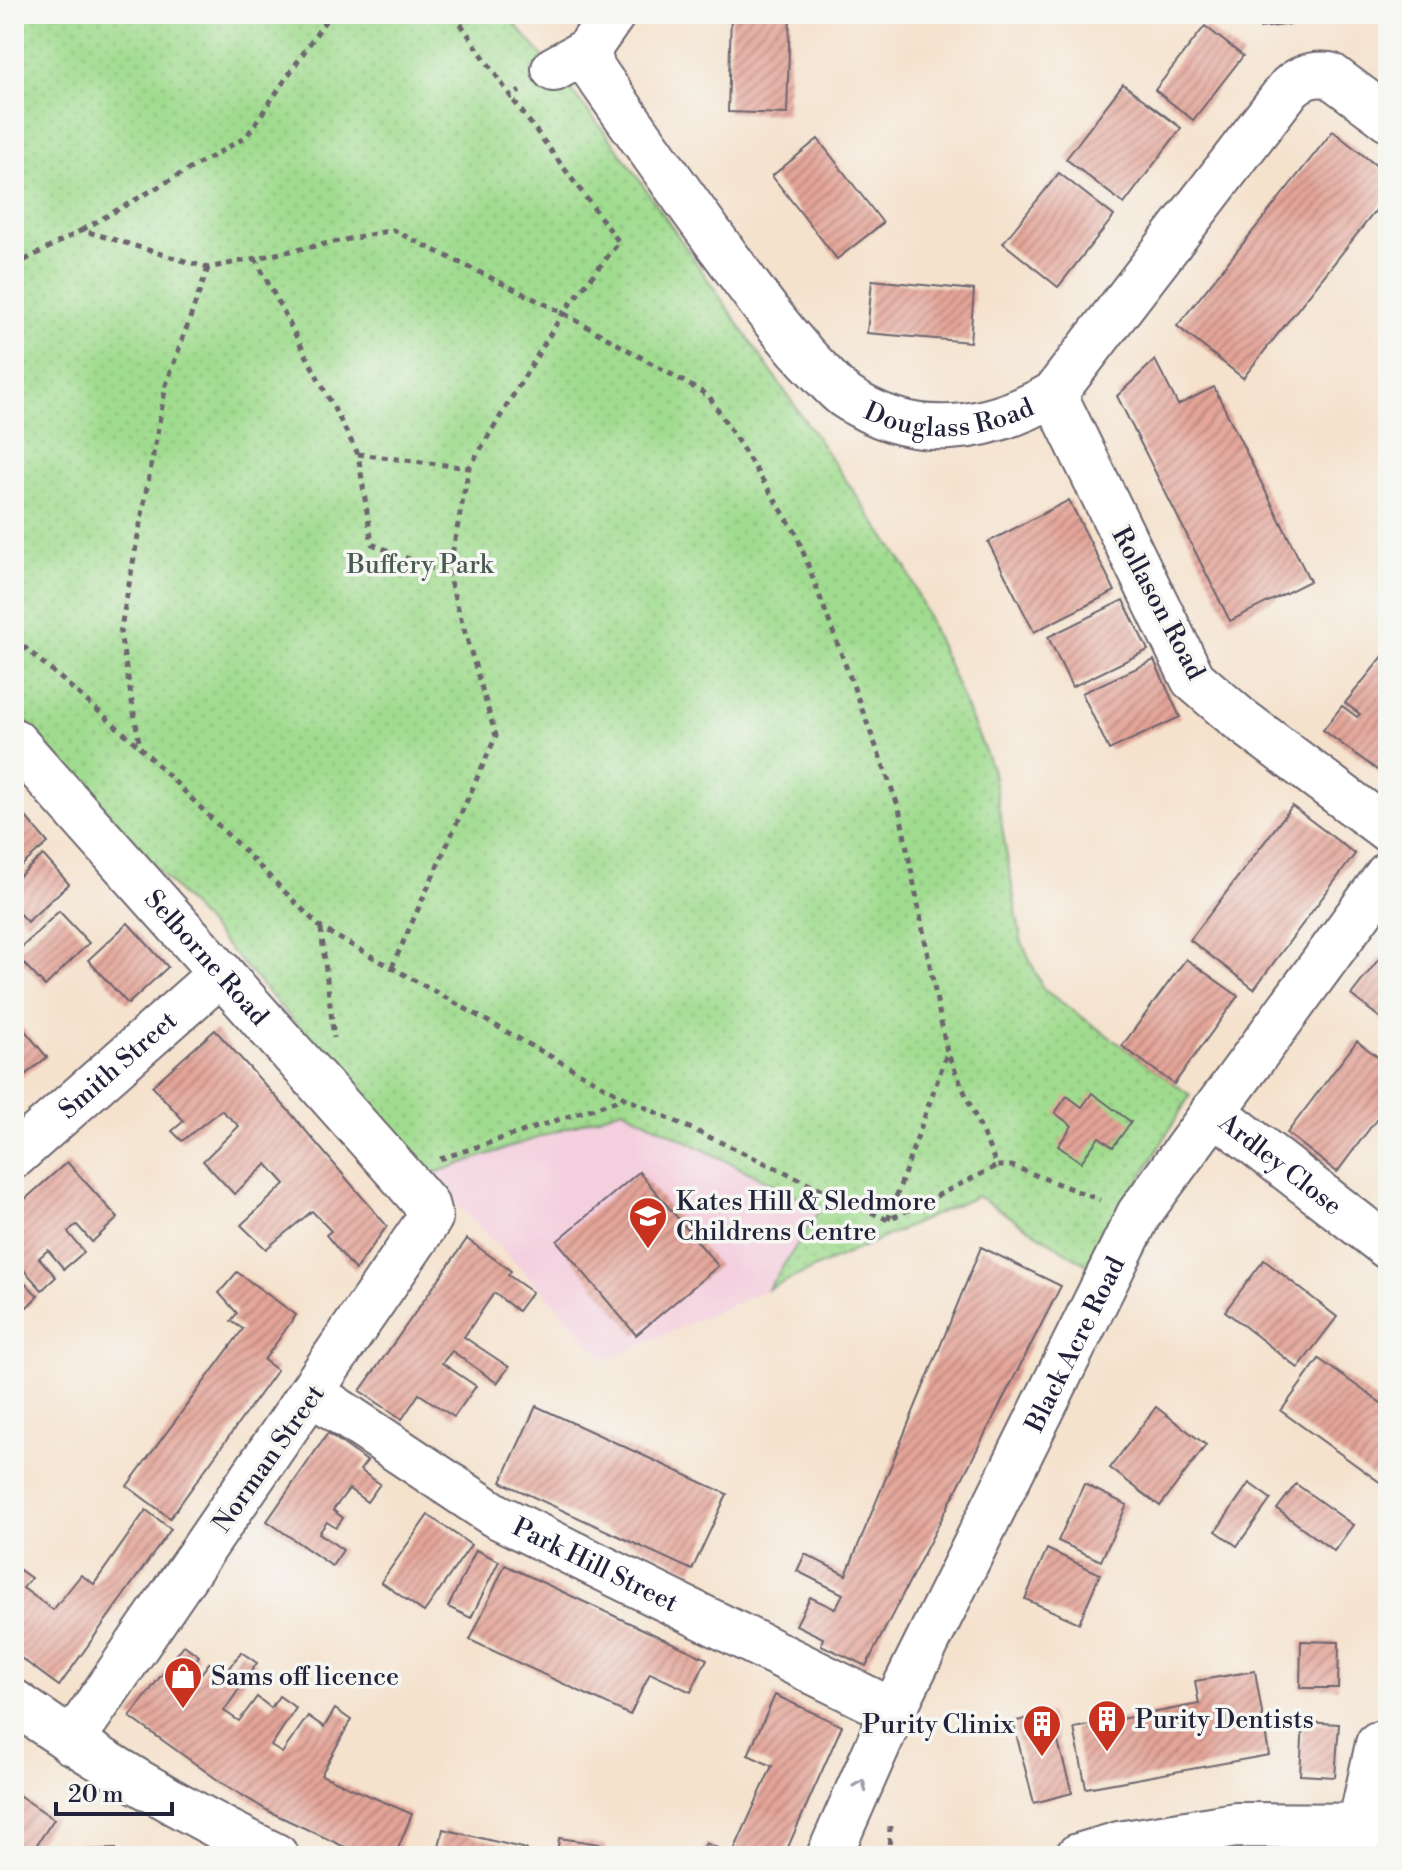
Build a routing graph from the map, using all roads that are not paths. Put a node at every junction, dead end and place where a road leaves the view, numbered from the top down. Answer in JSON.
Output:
{"nodes":[{"id":1,"x":613,"y":14,"type":"edge"},
{"id":2,"x":1388,"y":118,"type":"edge"},
{"id":3,"x":1054,"y":394,"type":"junction"},
{"id":4,"x":14,"y":741,"type":"edge"},
{"id":5,"x":1388,"y":830,"type":"edge"},
{"id":6,"x":1388,"y":874,"type":"edge"},
{"id":7,"x":221,"y":973,"type":"junction"},
{"id":8,"x":1213,"y":1111,"type":"junction"},
{"id":9,"x":14,"y":1156,"type":"edge"},
{"id":10,"x":399,"y":1173,"type":"joint"},
{"id":11,"x":1388,"y":1247,"type":"edge"},
{"id":12,"x":312,"y":1393,"type":"junction"},
{"id":13,"x":14,"y":1702,"type":"edge"},
{"id":14,"x":893,"y":1711,"type":"junction"},
{"id":15,"x":71,"y":1742,"type":"junction"},
{"id":16,"x":1388,"y":1742,"type":"edge"},
{"id":17,"x":1374,"y":1826,"type":"edge"},
{"id":18,"x":195,"y":1837,"type":"edge"},
{"id":19,"x":1121,"y":1850,"type":"edge"},
{"id":20,"x":276,"y":1856,"type":"edge"},
{"id":21,"x":829,"y":1856,"type":"edge"},
{"id":22,"x":1078,"y":1856,"type":"edge"}],
"edges":[{"from":1,"to":3,"type":"street","name":"Douglass Road"},
{"from":2,"to":3,"type":"street","name":"Douglass Road"},
{"from":3,"to":5,"type":"street","name":"Rollason Road"},
{"from":4,"to":7,"type":"street","name":"Selborne Road"},
{"from":6,"to":8,"type":"street","name":"Black Acre Road"},
{"from":7,"to":9,"type":"street","name":"Smith Street"},
{"from":7,"to":10,"type":"street","name":"Selborne Road"},
{"from":8,"to":11,"type":"street","name":"Ardley Close"},
{"from":8,"to":14,"type":"street","name":"Black Acre Road"},
{"from":10,"to":12,"type":"street","name":"Norman Street"},
{"from":12,"to":14,"type":"street","name":"Park Hill Street"},
{"from":12,"to":15,"type":"street","name":"Norman Street"},
{"from":13,"to":15,"type":"street"},
{"from":21,"to":14,"type":"street","name":"Black Acre Road","one_way":true},
{"from":15,"to":18,"type":"street"},
{"from":16,"to":17,"type":"street"},
{"from":17,"to":19,"type":"street"},
{"from":18,"to":20,"type":"street"},
{"from":19,"to":22,"type":"street"}]}
